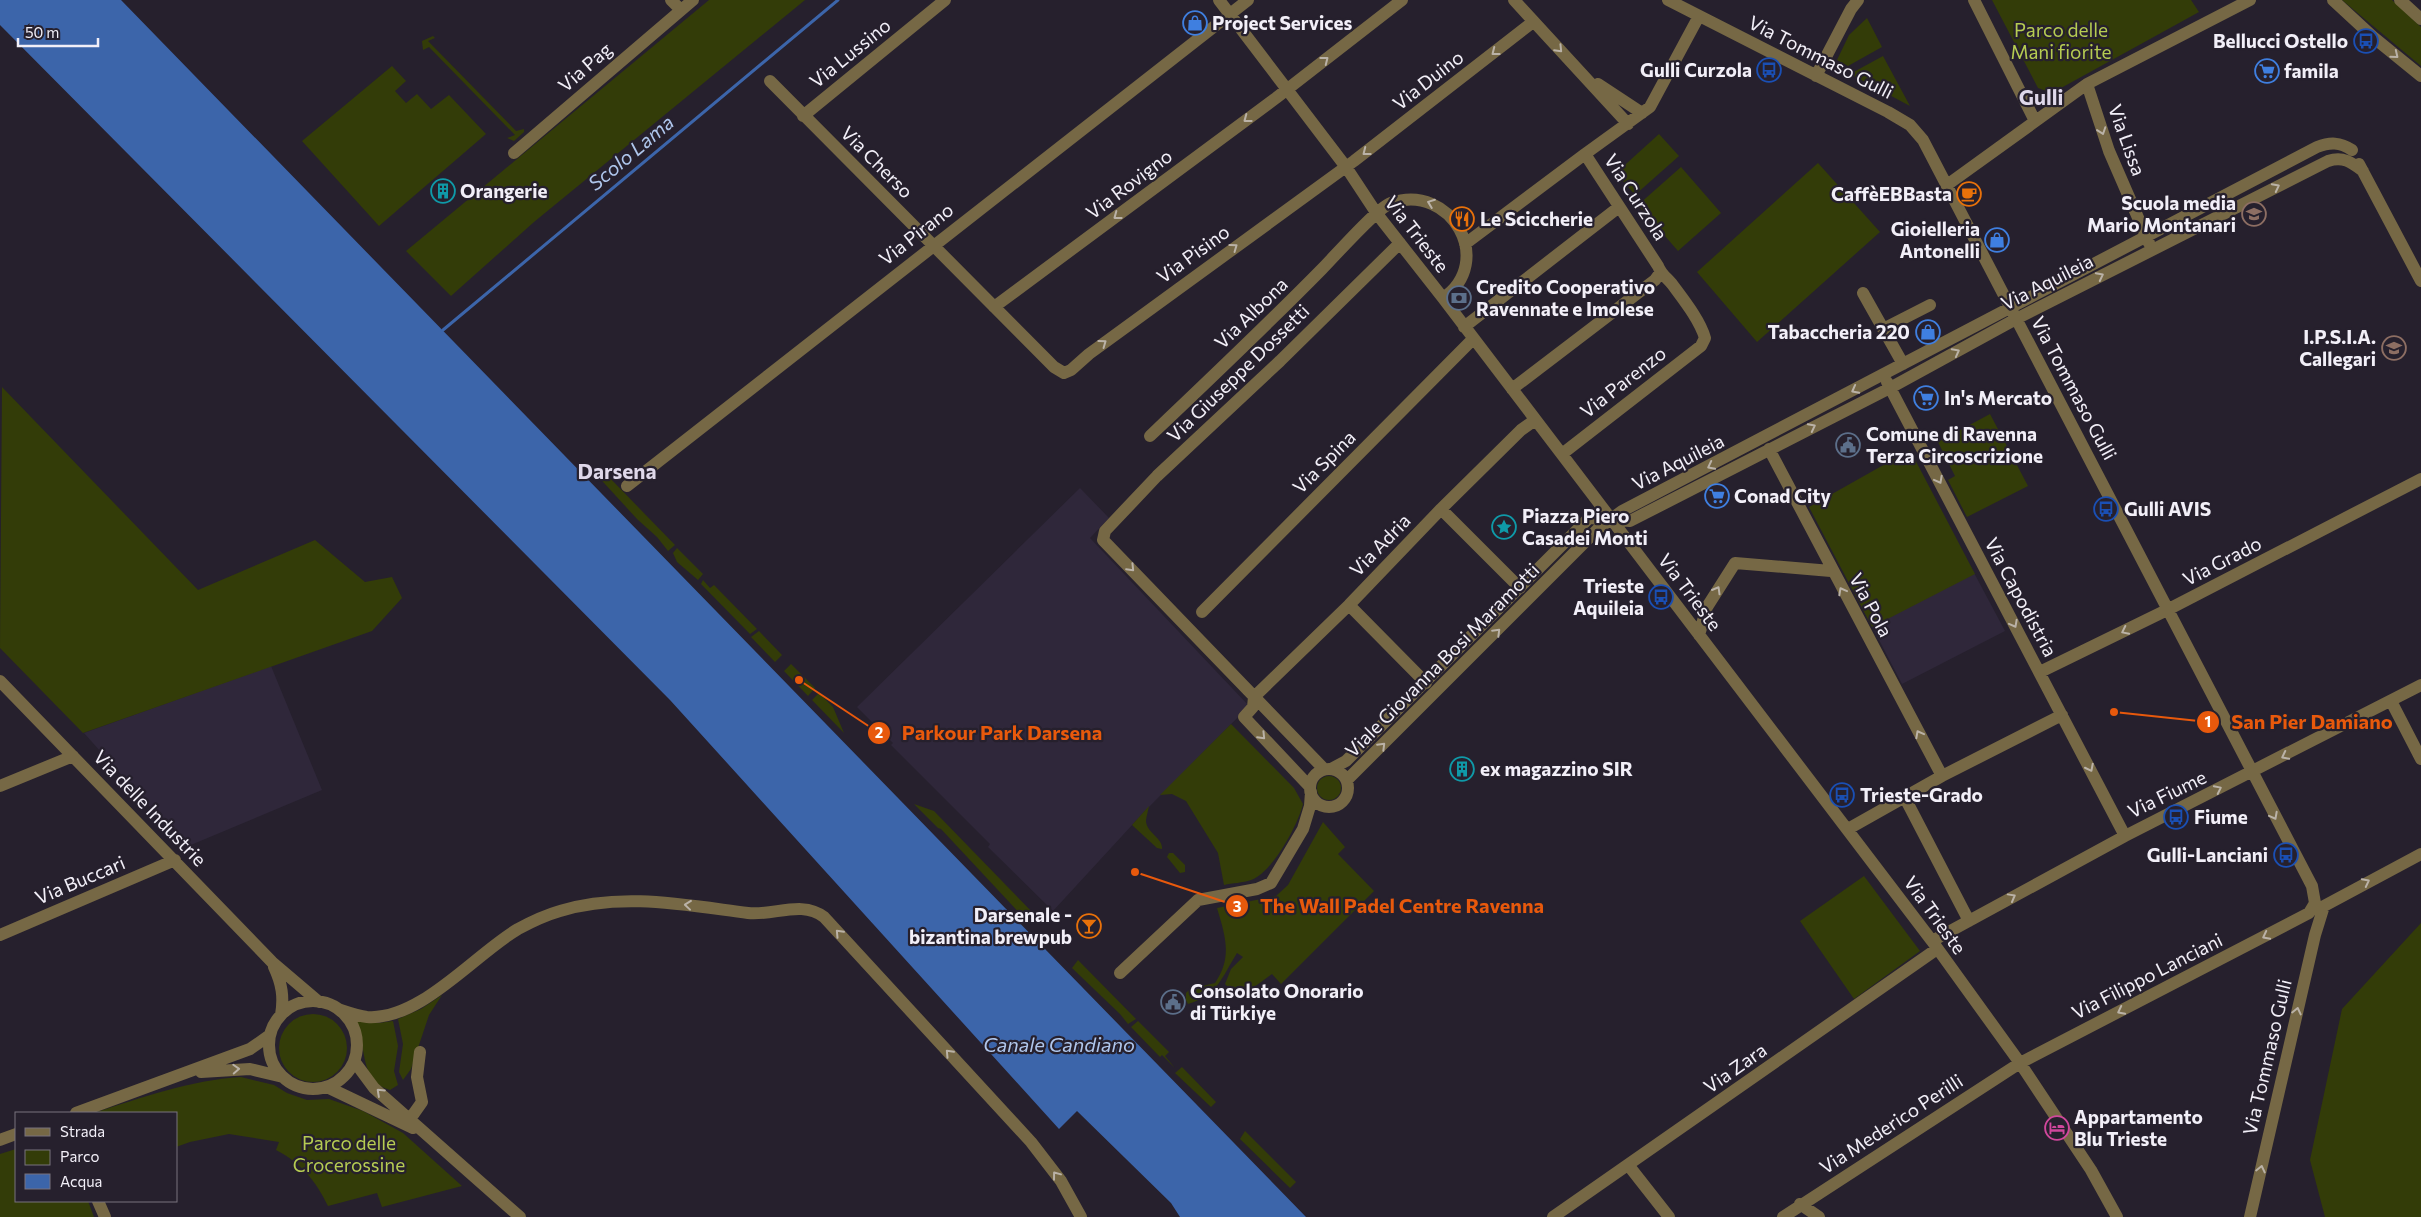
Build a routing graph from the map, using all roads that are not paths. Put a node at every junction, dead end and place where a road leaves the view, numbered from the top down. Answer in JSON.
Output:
{"nodes":[{"id":1,"x":671,"y":0,"type":"edge"},
{"id":2,"x":693,"y":0,"type":"edge"},
{"id":3,"x":944,"y":0,"type":"edge"},
{"id":4,"x":1219,"y":0,"type":"edge"},
{"id":5,"x":1248,"y":0,"type":"edge"},
{"id":6,"x":1402,"y":0,"type":"edge"},
{"id":7,"x":1514,"y":0,"type":"edge"},
{"id":8,"x":1668,"y":0,"type":"edge"},
{"id":9,"x":1858,"y":0,"type":"edge"},
{"id":10,"x":1974,"y":0,"type":"edge"},
{"id":11,"x":2250,"y":0,"type":"edge"},
{"id":12,"x":2333,"y":0,"type":"edge"},
{"id":13,"x":2400,"y":0,"type":"edge"},
{"id":14,"x":680,"y":10,"type":"junction"},
{"id":15,"x":2415,"y":11,"type":"edge"},
{"id":16,"x":1230,"y":14,"type":"junction"},
{"id":17,"x":1699,"y":16,"type":"junction"},
{"id":18,"x":1533,"y":22,"type":"junction"},
{"id":19,"x":1583,"y":74,"type":"junction"},
{"id":20,"x":1816,"y":76,"type":"junction"},
{"id":21,"x":2421,"y":76,"type":"edge"},
{"id":22,"x":770,"y":81,"type":"dead end"},
{"id":23,"x":2087,"y":84,"type":"junction"},
{"id":24,"x":1286,"y":90,"type":"junction"},
{"id":25,"x":1642,"y":113,"type":"junction"},
{"id":26,"x":803,"y":116,"type":"junction"},
{"id":27,"x":2035,"y":121,"type":"junction"},
{"id":28,"x":1628,"y":124,"type":"junction"},
{"id":29,"x":514,"y":153,"type":"dead end"},
{"id":30,"x":1582,"y":157,"type":"junction"},
{"id":31,"x":1346,"y":167,"type":"junction"},
{"id":32,"x":2363,"y":171,"type":"junction"},
{"id":33,"x":1947,"y":185,"type":"junction"},
{"id":34,"x":1619,"y":207,"type":"junction"},
{"id":35,"x":1377,"y":214,"type":"junction"},
{"id":36,"x":2146,"y":236,"type":"junction"},
{"id":37,"x":1400,"y":243,"type":"junction"},
{"id":38,"x":934,"y":244,"type":"junction"},
{"id":39,"x":1465,"y":244,"type":"junction"},
{"id":40,"x":2152,"y":250,"type":"junction"},
{"id":41,"x":1660,"y":273,"type":"junction"},
{"id":42,"x":2421,"y":281,"type":"edge"},
{"id":43,"x":1863,"y":293,"type":"dead end"},
{"id":44,"x":1443,"y":298,"type":"junction"},
{"id":45,"x":1930,"y":305,"type":"dead end"},
{"id":46,"x":994,"y":307,"type":"junction"},
{"id":47,"x":2010,"y":307,"type":"junction"},
{"id":48,"x":2016,"y":319,"type":"junction"},
{"id":49,"x":1464,"y":327,"type":"junction"},
{"id":50,"x":1883,"y":330,"type":"junction"},
{"id":51,"x":1705,"y":338,"type":"joint"},
{"id":52,"x":1473,"y":339,"type":"junction"},
{"id":53,"x":1903,"y":364,"type":"junction"},
{"id":54,"x":1064,"y":372,"type":"joint"},
{"id":55,"x":1884,"y":375,"type":"junction"},
{"id":56,"x":1890,"y":388,"type":"junction"},
{"id":57,"x":1512,"y":389,"type":"junction"},
{"id":58,"x":1535,"y":420,"type":"junction"},
{"id":59,"x":1150,"y":436,"type":"dead end"},
{"id":60,"x":1769,"y":450,"type":"junction"},
{"id":61,"x":1562,"y":454,"type":"junction"},
{"id":62,"x":2421,"y":480,"type":"edge"},
{"id":63,"x":627,"y":486,"type":"dead end"},
{"id":64,"x":1441,"y":509,"type":"junction"},
{"id":65,"x":1611,"y":518,"type":"junction"},
{"id":66,"x":1831,"y":571,"type":"junction"},
{"id":67,"x":1520,"y":588,"type":"junction"},
{"id":68,"x":1349,"y":605,"type":"junction"},
{"id":69,"x":2169,"y":609,"type":"junction"},
{"id":70,"x":1202,"y":612,"type":"dead end"},
{"id":71,"x":1699,"y":635,"type":"junction"},
{"id":72,"x":2040,"y":672,"type":"junction"},
{"id":73,"x":0,"y":681,"type":"edge"},
{"id":74,"x":1426,"y":683,"type":"junction"},
{"id":75,"x":2421,"y":685,"type":"edge"},
{"id":76,"x":1254,"y":697,"type":"junction"},
{"id":77,"x":2391,"y":701,"type":"junction"},
{"id":78,"x":2062,"y":714,"type":"junction"},
{"id":79,"x":2416,"y":737,"type":"edge"},
{"id":80,"x":73,"y":756,"type":"junction"},
{"id":81,"x":2421,"y":759,"type":"edge"},
{"id":82,"x":1328,"y":769,"type":"junction"},
{"id":83,"x":2251,"y":773,"type":"junction"},
{"id":84,"x":1942,"y":776,"type":"junction"},
{"id":85,"x":1347,"y":780,"type":"junction"},
{"id":86,"x":0,"y":786,"type":"edge"},
{"id":87,"x":1310,"y":789,"type":"junction"},
{"id":88,"x":1905,"y":798,"type":"junction"},
{"id":89,"x":1328,"y":807,"type":"junction"},
{"id":90,"x":1303,"y":828,"type":"junction"},
{"id":91,"x":1848,"y":829,"type":"junction"},
{"id":92,"x":2125,"y":836,"type":"junction"},
{"id":93,"x":2421,"y":854,"type":"edge"},
{"id":94,"x":175,"y":860,"type":"junction"},
{"id":95,"x":2312,"y":886,"type":"junction"},
{"id":96,"x":2325,"y":904,"type":"junction"},
{"id":97,"x":1969,"y":921,"type":"junction"},
{"id":98,"x":2291,"y":923,"type":"junction"},
{"id":99,"x":0,"y":935,"type":"edge"},
{"id":100,"x":2315,"y":935,"type":"junction"},
{"id":101,"x":1934,"y":945,"type":"junction"},
{"id":102,"x":272,"y":962,"type":"junction"},
{"id":103,"x":1120,"y":973,"type":"dead end"},
{"id":104,"x":457,"y":975,"type":"junction"},
{"id":105,"x":446,"y":994,"type":"dead end"},
{"id":106,"x":320,"y":1002,"type":"junction"},
{"id":107,"x":338,"y":1009,"type":"junction"},
{"id":108,"x":280,"y":1015,"type":"junction"},
{"id":109,"x":270,"y":1035,"type":"junction"},
{"id":110,"x":420,"y":1052,"type":"dead end"},
{"id":111,"x":354,"y":1061,"type":"junction"},
{"id":112,"x":2020,"y":1063,"type":"junction"},
{"id":113,"x":189,"y":1074,"type":"junction"},
{"id":114,"x":283,"y":1077,"type":"junction"},
{"id":115,"x":327,"y":1088,"type":"junction"},
{"id":116,"x":81,"y":1112,"type":"edge"},
{"id":117,"x":404,"y":1120,"type":"junction"},
{"id":118,"x":15,"y":1134,"type":"edge"},
{"id":119,"x":0,"y":1140,"type":"edge"},
{"id":120,"x":1629,"y":1166,"type":"junction"},
{"id":121,"x":98,"y":1202,"type":"edge"},
{"id":122,"x":1800,"y":1204,"type":"junction"},
{"id":123,"x":1560,"y":1215,"type":"edge"},
{"id":124,"x":1788,"y":1216,"type":"edge"},
{"id":125,"x":105,"y":1217,"type":"edge"},
{"id":126,"x":520,"y":1217,"type":"edge"},
{"id":127,"x":1081,"y":1217,"type":"edge"},
{"id":128,"x":1669,"y":1217,"type":"edge"},
{"id":129,"x":1819,"y":1217,"type":"edge"},
{"id":130,"x":2117,"y":1217,"type":"edge"},
{"id":131,"x":2250,"y":1217,"type":"edge"}],
"edges":[{"from":1,"to":14,"type":"street"},
{"from":2,"to":14,"type":"street","name":"Via Pag"},
{"from":3,"to":26,"type":"street","name":"Via Lussino"},
{"from":4,"to":16,"type":"street","name":"Via Trieste"},
{"from":5,"to":16,"type":"street","name":"Via Pirano"},
{"from":24,"to":6,"type":"street","name":"Via Rovigno","one_way":true},
{"from":7,"to":18,"type":"street"},
{"from":8,"to":17,"type":"street","name":"Via Tommaso Gulli"},
{"from":9,"to":20,"type":"street"},
{"from":10,"to":27,"type":"street"},
{"from":11,"to":23,"type":"street"},
{"from":12,"to":21,"type":"street","one_way":true},
{"from":13,"to":15,"type":"street"},
{"from":14,"to":29,"type":"street","name":"Via Pag"},
{"from":16,"to":24,"type":"street","name":"Via Trieste"},
{"from":16,"to":38,"type":"street","name":"Via Pirano"},
{"from":17,"to":20,"type":"street","name":"Via Tommaso Gulli"},
{"from":17,"to":25,"type":"street","name":"Via Curzola"},
{"from":18,"to":19,"type":"street","one_way":true},
{"from":18,"to":31,"type":"street","name":"Via Duino","one_way":true},
{"from":19,"to":25,"type":"street"},
{"from":19,"to":28,"type":"street"},
{"from":20,"to":33,"type":"street","name":"Via Tommaso Gulli"},
{"from":22,"to":26,"type":"street","name":"Via Cherso"},
{"from":23,"to":27,"type":"street"},
{"from":23,"to":36,"type":"street","name":"Via Lissa","one_way":true},
{"from":24,"to":31,"type":"street","name":"Via Trieste"},
{"from":24,"to":46,"type":"street","name":"Via Rovigno","one_way":true},
{"from":25,"to":28,"type":"street","name":"Via Curzola"},
{"from":26,"to":38,"type":"street","name":"Via Cherso"},
{"from":27,"to":33,"type":"street"},
{"from":28,"to":30,"type":"street","name":"Via Curzola"},
{"from":30,"to":34,"type":"street","name":"Via Curzola"},
{"from":30,"to":39,"type":"street"},
{"from":31,"to":35,"type":"street","name":"Via Trieste"},
{"from":54,"to":31,"type":"street","name":"Via Pisino","one_way":true},
{"from":32,"to":36,"type":"street","name":"Via Aquileia"},
{"from":40,"to":32,"type":"street","name":"Via Aquileia","one_way":true},
{"from":32,"to":42,"type":"street"},
{"from":33,"to":47,"type":"street","name":"Via Tommaso Gulli"},
{"from":34,"to":41,"type":"street","name":"Via Curzola"},
{"from":34,"to":49,"type":"street"},
{"from":35,"to":37,"type":"street","name":"Via Trieste"},
{"from":39,"to":35,"type":"street","name":"Via Albona","one_way":true},
{"from":35,"to":59,"type":"street","name":"Via Albona"},
{"from":36,"to":40,"type":"street","name":"Via Lissa"},
{"from":36,"to":47,"type":"street","name":"Via Aquileia"},
{"from":37,"to":44,"type":"street","name":"Via Trieste"},
{"from":37,"to":76,"type":"street","name":"Via Giuseppe Dossetti","one_way":true},
{"from":38,"to":46,"type":"street","name":"Via Cherso"},
{"from":38,"to":63,"type":"street","name":"Via Pirano"},
{"from":39,"to":44,"type":"street"},
{"from":48,"to":40,"type":"street","name":"Via Aquileia","one_way":true},
{"from":41,"to":51,"type":"street","name":"Via Curzola"},
{"from":41,"to":57,"type":"street"},
{"from":43,"to":50,"type":"street"},
{"from":44,"to":49,"type":"street","name":"Via Trieste"},
{"from":45,"to":50,"type":"street"},
{"from":46,"to":54,"type":"street","name":"Via Cherso"},
{"from":47,"to":48,"type":"street","name":"Via Tommaso Gulli"},
{"from":47,"to":53,"type":"street","name":"Via Aquileia"},
{"from":56,"to":48,"type":"street","name":"Via Aquileia","one_way":true},
{"from":48,"to":69,"type":"street","name":"Via Tommaso Gulli"},
{"from":49,"to":52,"type":"street","name":"Via Trieste"},
{"from":50,"to":53,"type":"street"},
{"from":51,"to":61,"type":"street","name":"Via Parenzo"},
{"from":52,"to":57,"type":"street","name":"Via Trieste"},
{"from":52,"to":70,"type":"street","name":"Via Spina"},
{"from":53,"to":55,"type":"street","name":"Via Aquileia"},
{"from":55,"to":56,"type":"street","name":"Via Capodistria"},
{"from":55,"to":65,"type":"street","name":"Via Aquileia","one_way":true},
{"from":60,"to":56,"type":"street","name":"Via Aquileia","one_way":true},
{"from":56,"to":72,"type":"street","name":"Via Capodistria","one_way":true},
{"from":57,"to":58,"type":"street","name":"Via Trieste"},
{"from":58,"to":61,"type":"street","name":"Via Trieste"},
{"from":58,"to":64,"type":"street","name":"Via Adria"},
{"from":60,"to":65,"type":"street","name":"Via Aquileia"},
{"from":60,"to":66,"type":"street","name":"Via Pola"},
{"from":61,"to":65,"type":"street","name":"Via Trieste"},
{"from":62,"to":69,"type":"street","name":"Via Grado"},
{"from":64,"to":67,"type":"street"},
{"from":64,"to":68,"type":"street","name":"Via Adria"},
{"from":65,"to":67,"type":"street","name":"Viale Giovanna Bosi Maramotti"},
{"from":65,"to":71,"type":"street","name":"Via Trieste"},
{"from":85,"to":65,"type":"street","name":"Viale Giovanna Bosi Maramotti","one_way":true},
{"from":71,"to":66,"type":"street","one_way":true},
{"from":84,"to":66,"type":"street","name":"Via Pola","one_way":true},
{"from":67,"to":74,"type":"street","name":"Viale Giovanna Bosi Maramotti"},
{"from":68,"to":74,"type":"street"},
{"from":68,"to":76,"type":"street","name":"Via Adria"},
{"from":69,"to":72,"type":"street","name":"Via Grado","one_way":true},
{"from":69,"to":83,"type":"street","name":"Via Tommaso Gulli"},
{"from":71,"to":91,"type":"street","name":"Via Trieste"},
{"from":72,"to":78,"type":"street","name":"Via Capodistria"},
{"from":73,"to":80,"type":"street","name":"Via delle Industrie"},
{"from":74,"to":82,"type":"street","name":"Viale Giovanna Bosi Maramotti"},
{"from":75,"to":77,"type":"street","name":"Via Fiume"},
{"from":76,"to":82,"type":"street"},
{"from":76,"to":87,"type":"street","one_way":true},
{"from":77,"to":79,"type":"street"},
{"from":77,"to":83,"type":"street","name":"Via Fiume","one_way":true},
{"from":78,"to":84,"type":"street"},
{"from":78,"to":92,"type":"street","name":"Via Capodistria","one_way":true},
{"from":79,"to":81,"type":"street"},
{"from":80,"to":86,"type":"street"},
{"from":80,"to":94,"type":"street","name":"Via delle Industrie"},
{"from":82,"to":85,"type":"street"},
{"from":82,"to":87,"type":"street"},
{"from":92,"to":83,"type":"street","name":"Via Fiume","one_way":true},
{"from":83,"to":95,"type":"street","name":"Via Tommaso Gulli","one_way":true},
{"from":84,"to":88,"type":"street"},
{"from":85,"to":89,"type":"street"},
{"from":87,"to":89,"type":"street"},
{"from":87,"to":90,"type":"street"},
{"from":88,"to":91,"type":"street"},
{"from":88,"to":97,"type":"street"},
{"from":89,"to":90,"type":"street"},
{"from":90,"to":103,"type":"street"},
{"from":91,"to":101,"type":"street","name":"Via Trieste"},
{"from":97,"to":92,"type":"street","name":"Via Fiume","one_way":true},
{"from":96,"to":93,"type":"street","one_way":true},
{"from":94,"to":99,"type":"street","name":"Via Buccari"},
{"from":94,"to":102,"type":"street","name":"Via delle Industrie"},
{"from":95,"to":96,"type":"street","name":"Via Tommaso Gulli"},
{"from":95,"to":98,"type":"street","name":"Via Filippo Lanciani"},
{"from":96,"to":100,"type":"street","name":"Via Tommaso Gulli"},
{"from":97,"to":101,"type":"street","name":"Via Fiume"},
{"from":98,"to":100,"type":"street"},
{"from":98,"to":112,"type":"street","name":"Via Filippo Lanciani","one_way":true},
{"from":131,"to":100,"type":"street","name":"Via Tommaso Gulli","one_way":true},
{"from":101,"to":112,"type":"street","name":"Via Trieste"},
{"from":101,"to":120,"type":"street","name":"Via Zara"},
{"from":102,"to":106,"type":"street","name":"Via delle Industrie"},
{"from":102,"to":108,"type":"street","name":"Via delle Industrie"},
{"from":104,"to":105,"type":"street"},
{"from":104,"to":107,"type":"street"},
{"from":127,"to":104,"type":"street","one_way":true},
{"from":106,"to":107,"type":"street"},
{"from":106,"to":108,"type":"street"},
{"from":107,"to":111,"type":"street"},
{"from":108,"to":109,"type":"street"},
{"from":109,"to":113,"type":"street"},
{"from":109,"to":114,"type":"street"},
{"from":110,"to":117,"type":"street"},
{"from":111,"to":115,"type":"street"},
{"from":117,"to":111,"type":"street","one_way":true},
{"from":112,"to":122,"type":"street","name":"Via Mederico Perilli"},
{"from":112,"to":130,"type":"street","name":"Via Trieste"},
{"from":113,"to":114,"type":"street","one_way":true},
{"from":113,"to":116,"type":"street"},
{"from":114,"to":115,"type":"street"},
{"from":115,"to":117,"type":"street"},
{"from":117,"to":126,"type":"street"},
{"from":118,"to":119,"type":"street"},
{"from":120,"to":123,"type":"street","name":"Via Zara"},
{"from":120,"to":128,"type":"street"},
{"from":121,"to":125,"type":"street"},
{"from":122,"to":124,"type":"street","name":"Via Mederico Perilli"},
{"from":122,"to":129,"type":"street"}]}
